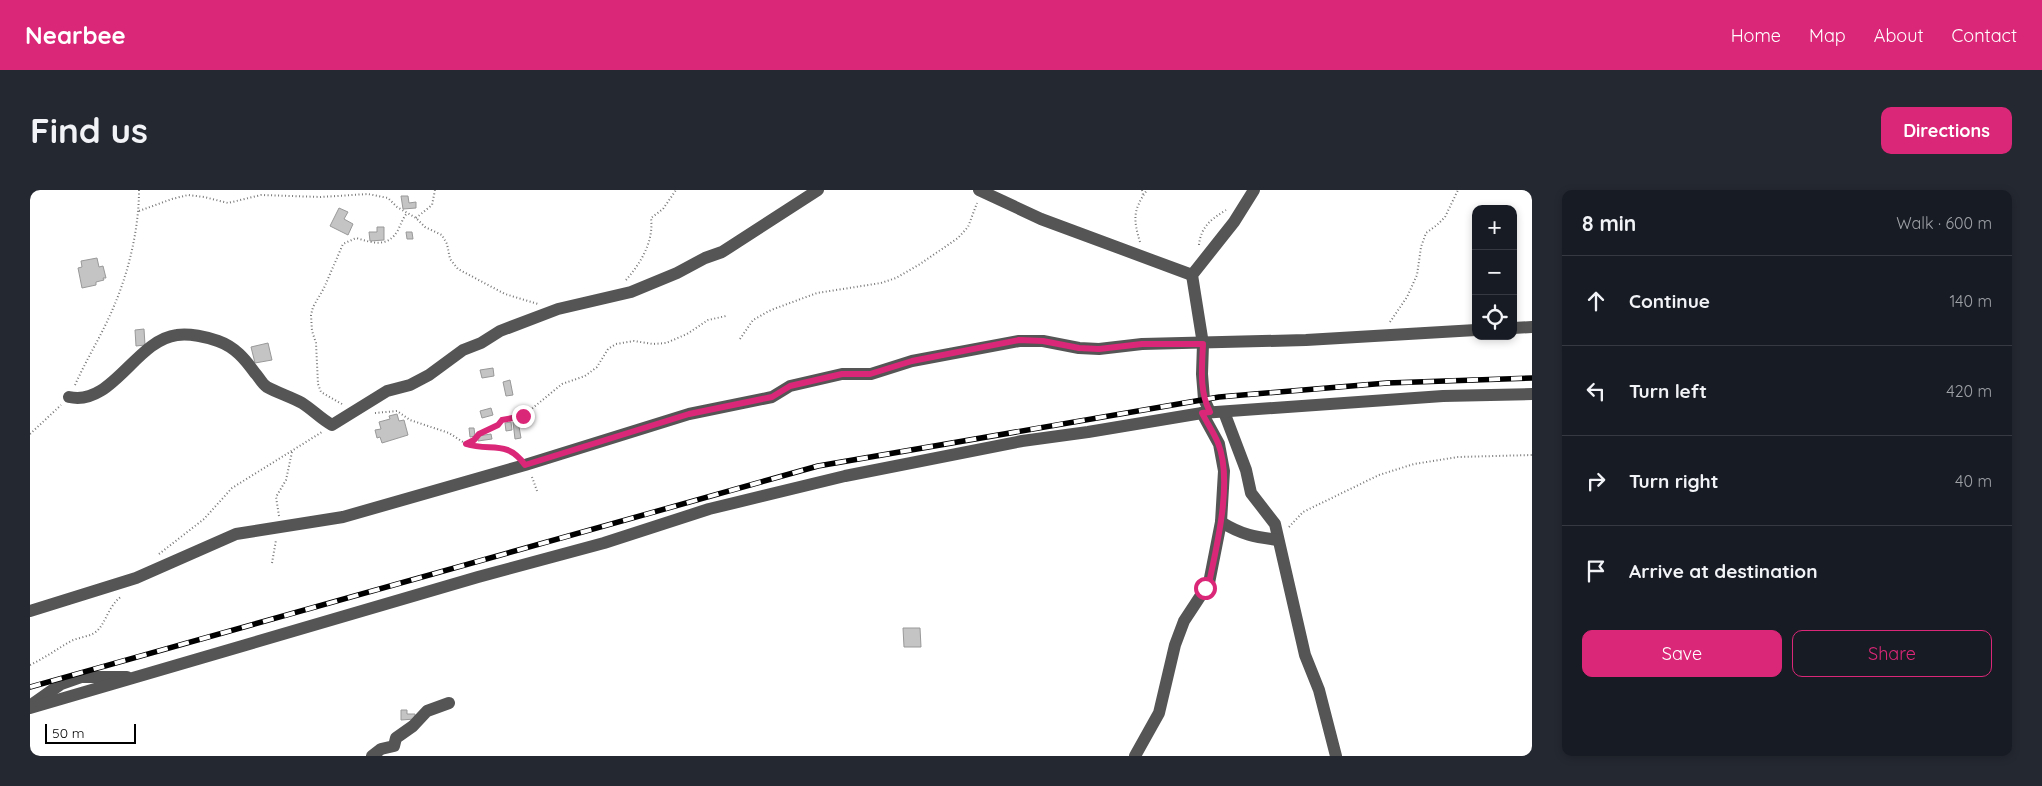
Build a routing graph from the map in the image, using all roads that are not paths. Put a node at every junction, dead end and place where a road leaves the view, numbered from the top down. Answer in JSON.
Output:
{"nodes":[{"id":1,"x":818,"y":190,"type":"edge"},
{"id":2,"x":1254,"y":190,"type":"edge"},
{"id":3,"x":981,"y":191,"type":"edge"},
{"id":4,"x":1192,"y":274,"type":"junction"},
{"id":5,"x":1532,"y":327,"type":"edge"},
{"id":6,"x":1517,"y":328,"type":"edge"},
{"id":7,"x":1472,"y":330,"type":"edge"},
{"id":8,"x":1203,"y":344,"type":"junction"},
{"id":9,"x":1532,"y":394,"type":"edge"},
{"id":10,"x":69,"y":397,"type":"road end"},
{"id":11,"x":1206,"y":412,"type":"junction"},
{"id":12,"x":1224,"y":412,"type":"junction"},
{"id":13,"x":1221,"y":522,"type":"junction"},
{"id":14,"x":1278,"y":540,"type":"junction"},
{"id":15,"x":30,"y":611,"type":"edge"},
{"id":16,"x":449,"y":702,"type":"dead end"},
{"id":17,"x":30,"y":707,"type":"edge"},
{"id":18,"x":372,"y":756,"type":"edge"},
{"id":19,"x":1135,"y":756,"type":"edge"},
{"id":20,"x":1336,"y":756,"type":"edge"}],
"edges":[{"from":1,"to":10,"type":"street"},
{"from":2,"to":4,"type":"street"},
{"from":3,"to":4,"type":"street"},
{"from":4,"to":8,"type":"street"},
{"from":5,"to":6,"type":"street"},
{"from":7,"to":8,"type":"street"},
{"from":8,"to":11,"type":"street"},
{"from":8,"to":15,"type":"street"},
{"from":9,"to":12,"type":"street"},
{"from":11,"to":12,"type":"street"},
{"from":11,"to":13,"type":"street"},
{"from":11,"to":17,"type":"street"},
{"from":12,"to":14,"type":"street"},
{"from":13,"to":14,"type":"street"},
{"from":13,"to":19,"type":"street"},
{"from":14,"to":20,"type":"street"},
{"from":16,"to":18,"type":"street"}]}
